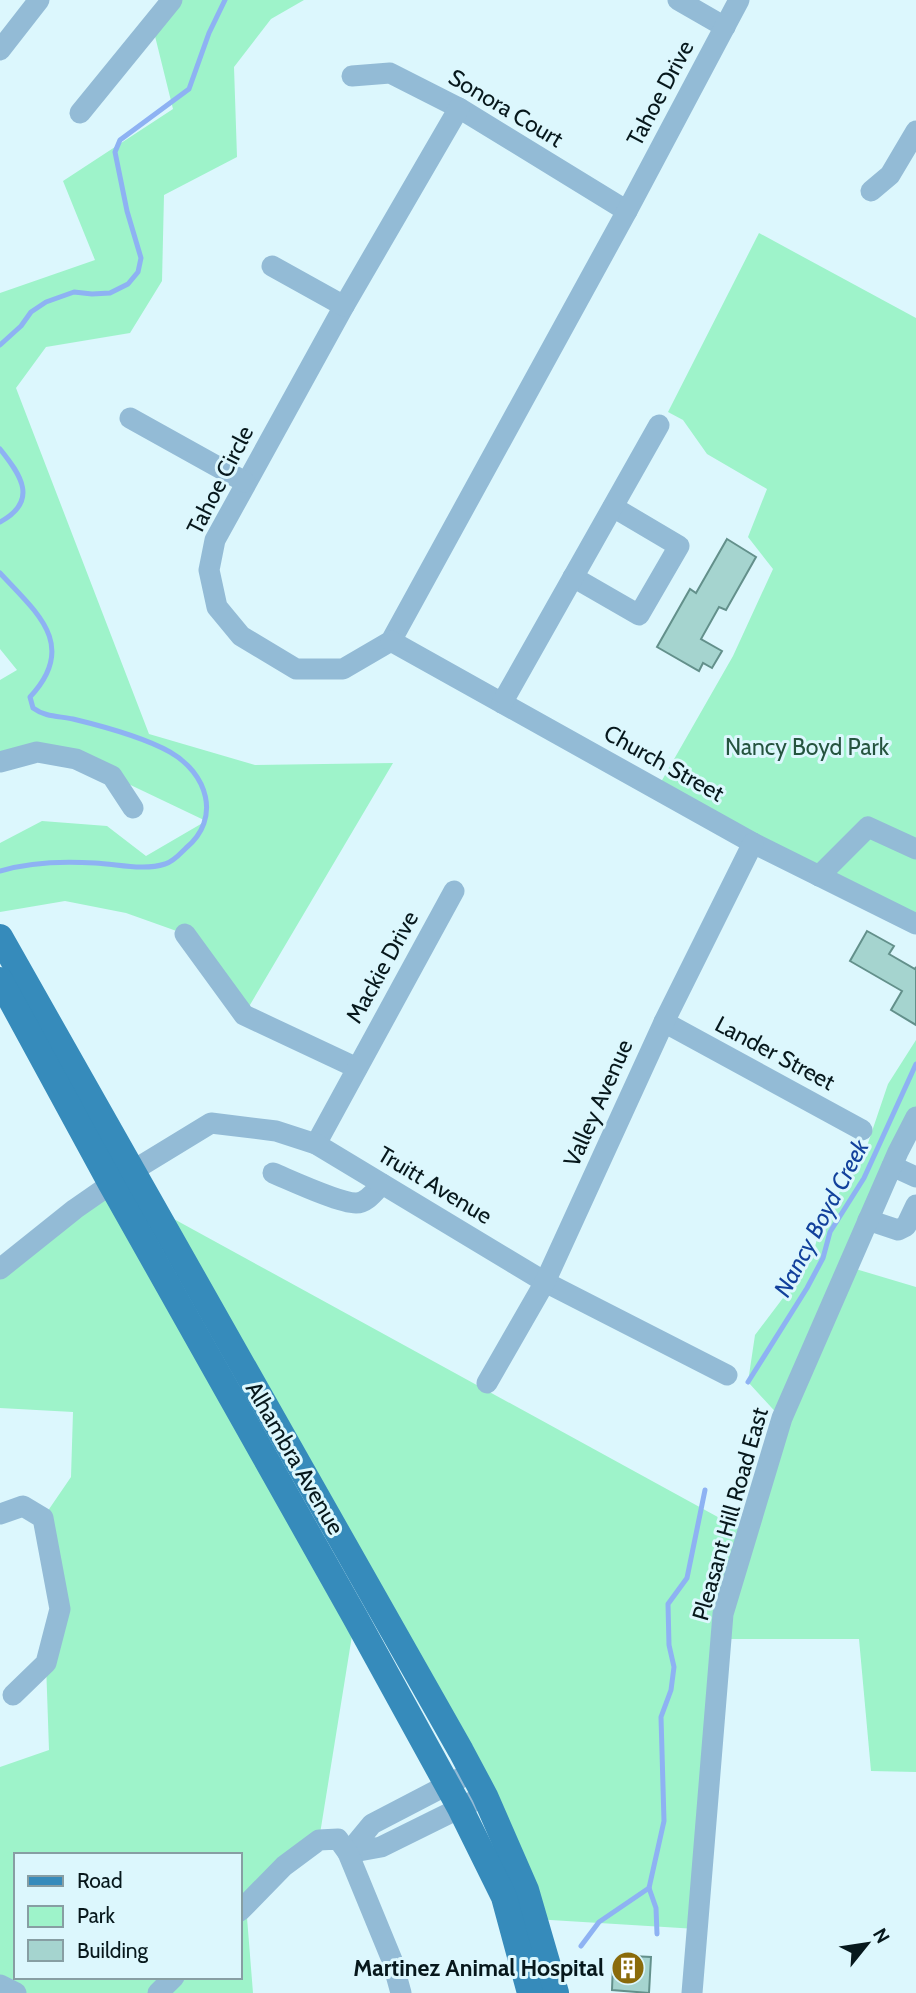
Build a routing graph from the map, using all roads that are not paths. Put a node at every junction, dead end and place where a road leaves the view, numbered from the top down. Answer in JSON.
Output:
{"nodes":[{"id":1,"x":39,"y":0,"type":"edge"},
{"id":2,"x":172,"y":0,"type":"edge"},
{"id":3,"x":678,"y":0,"type":"edge"},
{"id":4,"x":739,"y":0,"type":"edge"},
{"id":5,"x":725,"y":27,"type":"junction"},
{"id":6,"x":0,"y":50,"type":"edge"},
{"id":7,"x":352,"y":76,"type":"dead end"},
{"id":8,"x":459,"y":108,"type":"junction"},
{"id":9,"x":80,"y":113,"type":"dead end"},
{"id":10,"x":916,"y":131,"type":"edge"},
{"id":11,"x":870,"y":191,"type":"dead end"},
{"id":12,"x":627,"y":211,"type":"junction"},
{"id":13,"x":271,"y":266,"type":"dead end"},
{"id":14,"x":344,"y":306,"type":"junction"},
{"id":15,"x":131,"y":418,"type":"dead end"},
{"id":16,"x":659,"y":425,"type":"dead end"},
{"id":17,"x":245,"y":482,"type":"junction"},
{"id":18,"x":613,"y":507,"type":"junction"},
{"id":19,"x":573,"y":577,"type":"junction"},
{"id":20,"x":391,"y":641,"type":"junction"},
{"id":21,"x":502,"y":703,"type":"junction"},
{"id":22,"x":0,"y":762,"type":"edge"},
{"id":23,"x":133,"y":808,"type":"dead end"},
{"id":24,"x":753,"y":844,"type":"junction"},
{"id":25,"x":916,"y":849,"type":"edge"},
{"id":26,"x":819,"y":876,"type":"junction"},
{"id":27,"x":454,"y":891,"type":"dead end"},
{"id":28,"x":916,"y":924,"type":"edge"},
{"id":29,"x":185,"y":934,"type":"dead end"},
{"id":30,"x":1,"y":939,"type":"edge"},
{"id":31,"x":0,"y":979,"type":"edge"},
{"id":32,"x":664,"y":1022,"type":"junction"},
{"id":33,"x":357,"y":1068,"type":"junction"},
{"id":34,"x":916,"y":1117,"type":"edge"},
{"id":35,"x":862,"y":1130,"type":"dead end"},
{"id":36,"x":316,"y":1144,"type":"junction"},
{"id":37,"x":892,"y":1166,"type":"junction"},
{"id":38,"x":273,"y":1173,"type":"dead end"},
{"id":39,"x":121,"y":1177,"type":"junction"},
{"id":40,"x":916,"y":1177,"type":"edge"},
{"id":41,"x":382,"y":1184,"type":"junction"},
{"id":42,"x":916,"y":1205,"type":"edge"},
{"id":43,"x":868,"y":1220,"type":"junction"},
{"id":44,"x":0,"y":1269,"type":"edge"},
{"id":45,"x":545,"y":1282,"type":"junction"},
{"id":46,"x":727,"y":1375,"type":"dead end"},
{"id":47,"x":487,"y":1383,"type":"dead end"},
{"id":48,"x":0,"y":1514,"type":"edge"},
{"id":49,"x":13,"y":1695,"type":"dead end"},
{"id":50,"x":472,"y":1772,"type":"junction"},
{"id":51,"x":447,"y":1784,"type":"junction"},
{"id":52,"x":485,"y":1796,"type":"junction"},
{"id":53,"x":460,"y":1808,"type":"junction"},
{"id":54,"x":348,"y":1853,"type":"junction"},
{"id":55,"x":242,"y":1909,"type":"edge"},
{"id":56,"x":172,"y":1979,"type":"edge"},
{"id":57,"x":0,"y":1985,"type":"edge"},
{"id":58,"x":16,"y":1993,"type":"edge"},
{"id":59,"x":158,"y":1993,"type":"edge"},
{"id":60,"x":401,"y":1993,"type":"edge"},
{"id":61,"x":530,"y":1993,"type":"edge"},
{"id":62,"x":556,"y":1993,"type":"edge"},
{"id":63,"x":692,"y":1993,"type":"edge"}],
"edges":[{"from":1,"to":6,"type":"street"},
{"from":2,"to":9,"type":"street"},
{"from":3,"to":5,"type":"street"},
{"from":4,"to":5,"type":"street","name":"Tahoe Drive"},
{"from":5,"to":12,"type":"street","name":"Tahoe Drive"},
{"from":7,"to":8,"type":"street","name":"Sonora Court"},
{"from":8,"to":12,"type":"street","name":"Sonora Court"},
{"from":8,"to":14,"type":"street","name":"Tahoe Circle"},
{"from":10,"to":11,"type":"street"},
{"from":12,"to":20,"type":"street"},
{"from":13,"to":14,"type":"street"},
{"from":14,"to":17,"type":"street","name":"Tahoe Circle"},
{"from":15,"to":17,"type":"street"},
{"from":16,"to":18,"type":"street"},
{"from":17,"to":20,"type":"street","name":"Tahoe Circle"},
{"from":18,"to":19,"type":"street"},
{"from":18,"to":19,"type":"street"},
{"from":19,"to":21,"type":"street"},
{"from":20,"to":21,"type":"street","name":"Church Street"},
{"from":21,"to":24,"type":"street","name":"Church Street"},
{"from":22,"to":23,"type":"street"},
{"from":24,"to":26,"type":"street","name":"Church Street"},
{"from":24,"to":32,"type":"street","name":"Valley Avenue"},
{"from":25,"to":26,"type":"street"},
{"from":26,"to":28,"type":"street","name":"Church Street"},
{"from":27,"to":33,"type":"street","name":"Mackie Drive"},
{"from":29,"to":33,"type":"street"},
{"from":30,"to":39,"type":"main road","name":"Alhambra Avenue"},
{"from":31,"to":39,"type":"main road","name":"Alhambra Avenue"},
{"from":32,"to":35,"type":"street","name":"Lander Street"},
{"from":32,"to":45,"type":"street","name":"Valley Avenue"},
{"from":33,"to":36,"type":"street","name":"Mackie Drive"},
{"from":34,"to":37,"type":"street","name":"Pleasant Hill Road East"},
{"from":36,"to":39,"type":"street","name":"Truitt Avenue"},
{"from":36,"to":41,"type":"street","name":"Truitt Avenue"},
{"from":37,"to":40,"type":"street"},
{"from":37,"to":43,"type":"street","name":"Pleasant Hill Road East"},
{"from":38,"to":41,"type":"street"},
{"from":39,"to":44,"type":"street","name":"Truitt Avenue"},
{"from":39,"to":50,"type":"main road","name":"Alhambra Avenue"},
{"from":39,"to":51,"type":"main road","name":"Alhambra Avenue"},
{"from":41,"to":45,"type":"street","name":"Truitt Avenue"},
{"from":42,"to":43,"type":"street"},
{"from":43,"to":63,"type":"street","name":"Pleasant Hill Road East"},
{"from":45,"to":46,"type":"street","name":"Truitt Avenue"},
{"from":45,"to":47,"type":"street","name":"Valley Avenue"},
{"from":48,"to":49,"type":"street"},
{"from":50,"to":51,"type":"street"},
{"from":50,"to":52,"type":"main road","name":"Alhambra Avenue"},
{"from":51,"to":53,"type":"main road","name":"Alhambra Avenue"},
{"from":51,"to":54,"type":"street"},
{"from":52,"to":53,"type":"street"},
{"from":52,"to":62,"type":"main road","name":"Alhambra Avenue"},
{"from":53,"to":54,"type":"street"},
{"from":53,"to":61,"type":"main road","name":"Alhambra Avenue"},
{"from":54,"to":55,"type":"street"},
{"from":54,"to":60,"type":"street"},
{"from":56,"to":59,"type":"street"},
{"from":57,"to":58,"type":"street"}]}
